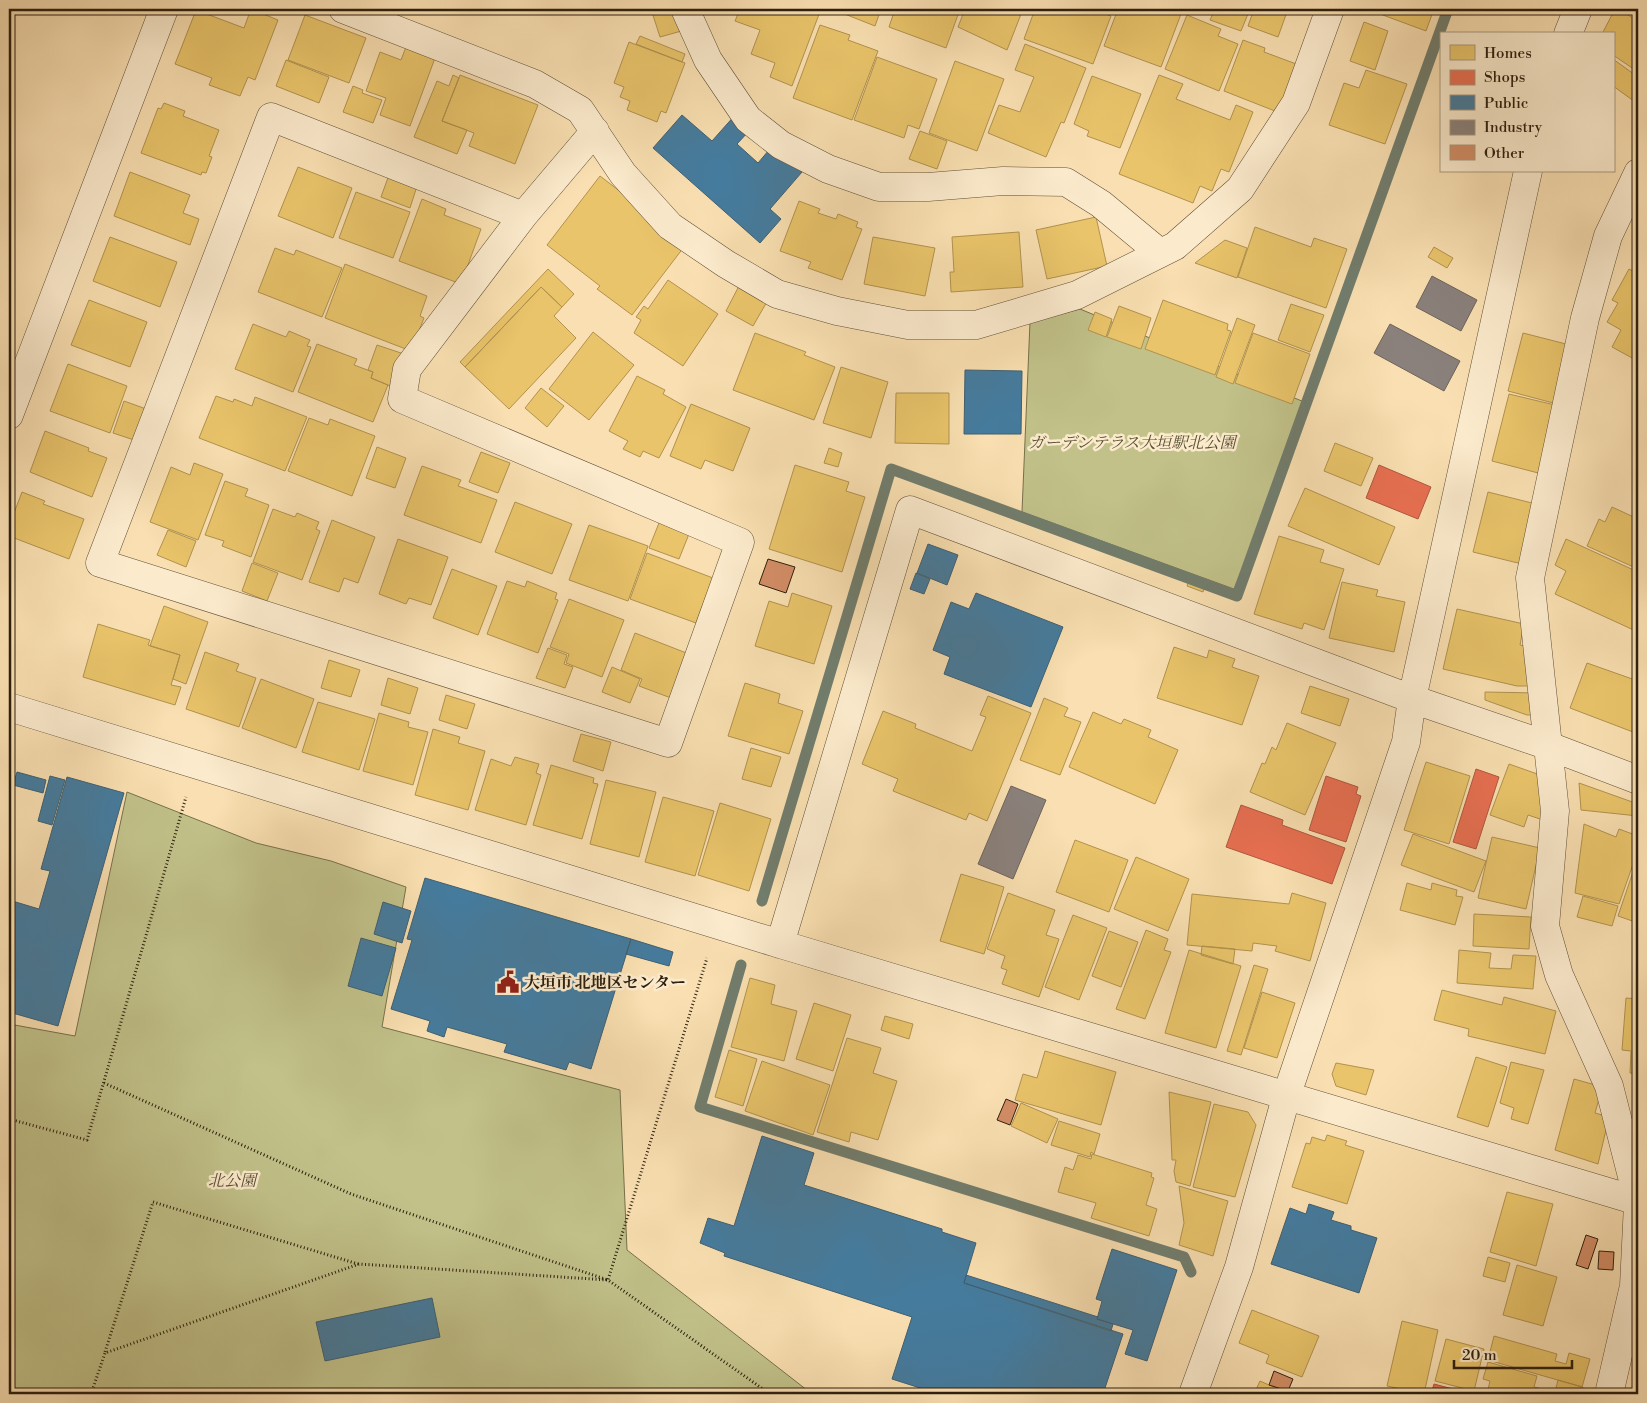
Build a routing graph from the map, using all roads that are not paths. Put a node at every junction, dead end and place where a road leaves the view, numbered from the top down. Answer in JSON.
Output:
{"nodes":[{"id":1,"x":164,"y":9,"type":"edge"},
{"id":2,"x":343,"y":9,"type":"edge"},
{"id":3,"x":685,"y":9,"type":"edge"},
{"id":4,"x":1578,"y":9,"type":"edge"},
{"id":5,"x":1326,"y":10,"type":"edge"},
{"id":6,"x":1569,"y":32,"type":"edge"},
{"id":7,"x":594,"y":131,"type":"junction"},
{"id":8,"x":1528,"y":172,"type":"edge"},
{"id":9,"x":1638,"y":173,"type":"edge"},
{"id":10,"x":523,"y":216,"type":"junction"},
{"id":11,"x":1160,"y":253,"type":"junction"},
{"id":12,"x":9,"y":415,"type":"edge"},
{"id":13,"x":1412,"y":699,"type":"junction"},
{"id":14,"x":9,"y":707,"type":"edge"},
{"id":15,"x":1549,"y":746,"type":"junction"},
{"id":16,"x":1638,"y":780,"type":"edge"},
{"id":17,"x":780,"y":944,"type":"junction"},
{"id":18,"x":1287,"y":1094,"type":"junction"},
{"id":19,"x":1638,"y":1202,"type":"edge"},
{"id":20,"x":1192,"y":1394,"type":"edge"},
{"id":21,"x":1609,"y":1394,"type":"edge"}],
"edges":[{"from":1,"to":12,"type":"street"},
{"from":2,"to":7,"type":"street"},
{"from":3,"to":11,"type":"street"},
{"from":4,"to":6,"type":"street"},
{"from":5,"to":11,"type":"street"},
{"from":7,"to":10,"type":"street"},
{"from":7,"to":11,"type":"street"},
{"from":8,"to":13,"type":"street"},
{"from":9,"to":15,"type":"street"},
{"from":10,"to":10,"type":"street"},
{"from":13,"to":15,"type":"street"},
{"from":13,"to":17,"type":"street"},
{"from":13,"to":18,"type":"street"},
{"from":14,"to":17,"type":"street"},
{"from":15,"to":16,"type":"street"},
{"from":15,"to":19,"type":"street"},
{"from":17,"to":18,"type":"street"},
{"from":18,"to":19,"type":"street"},
{"from":18,"to":20,"type":"street"},
{"from":19,"to":21,"type":"street"}]}
